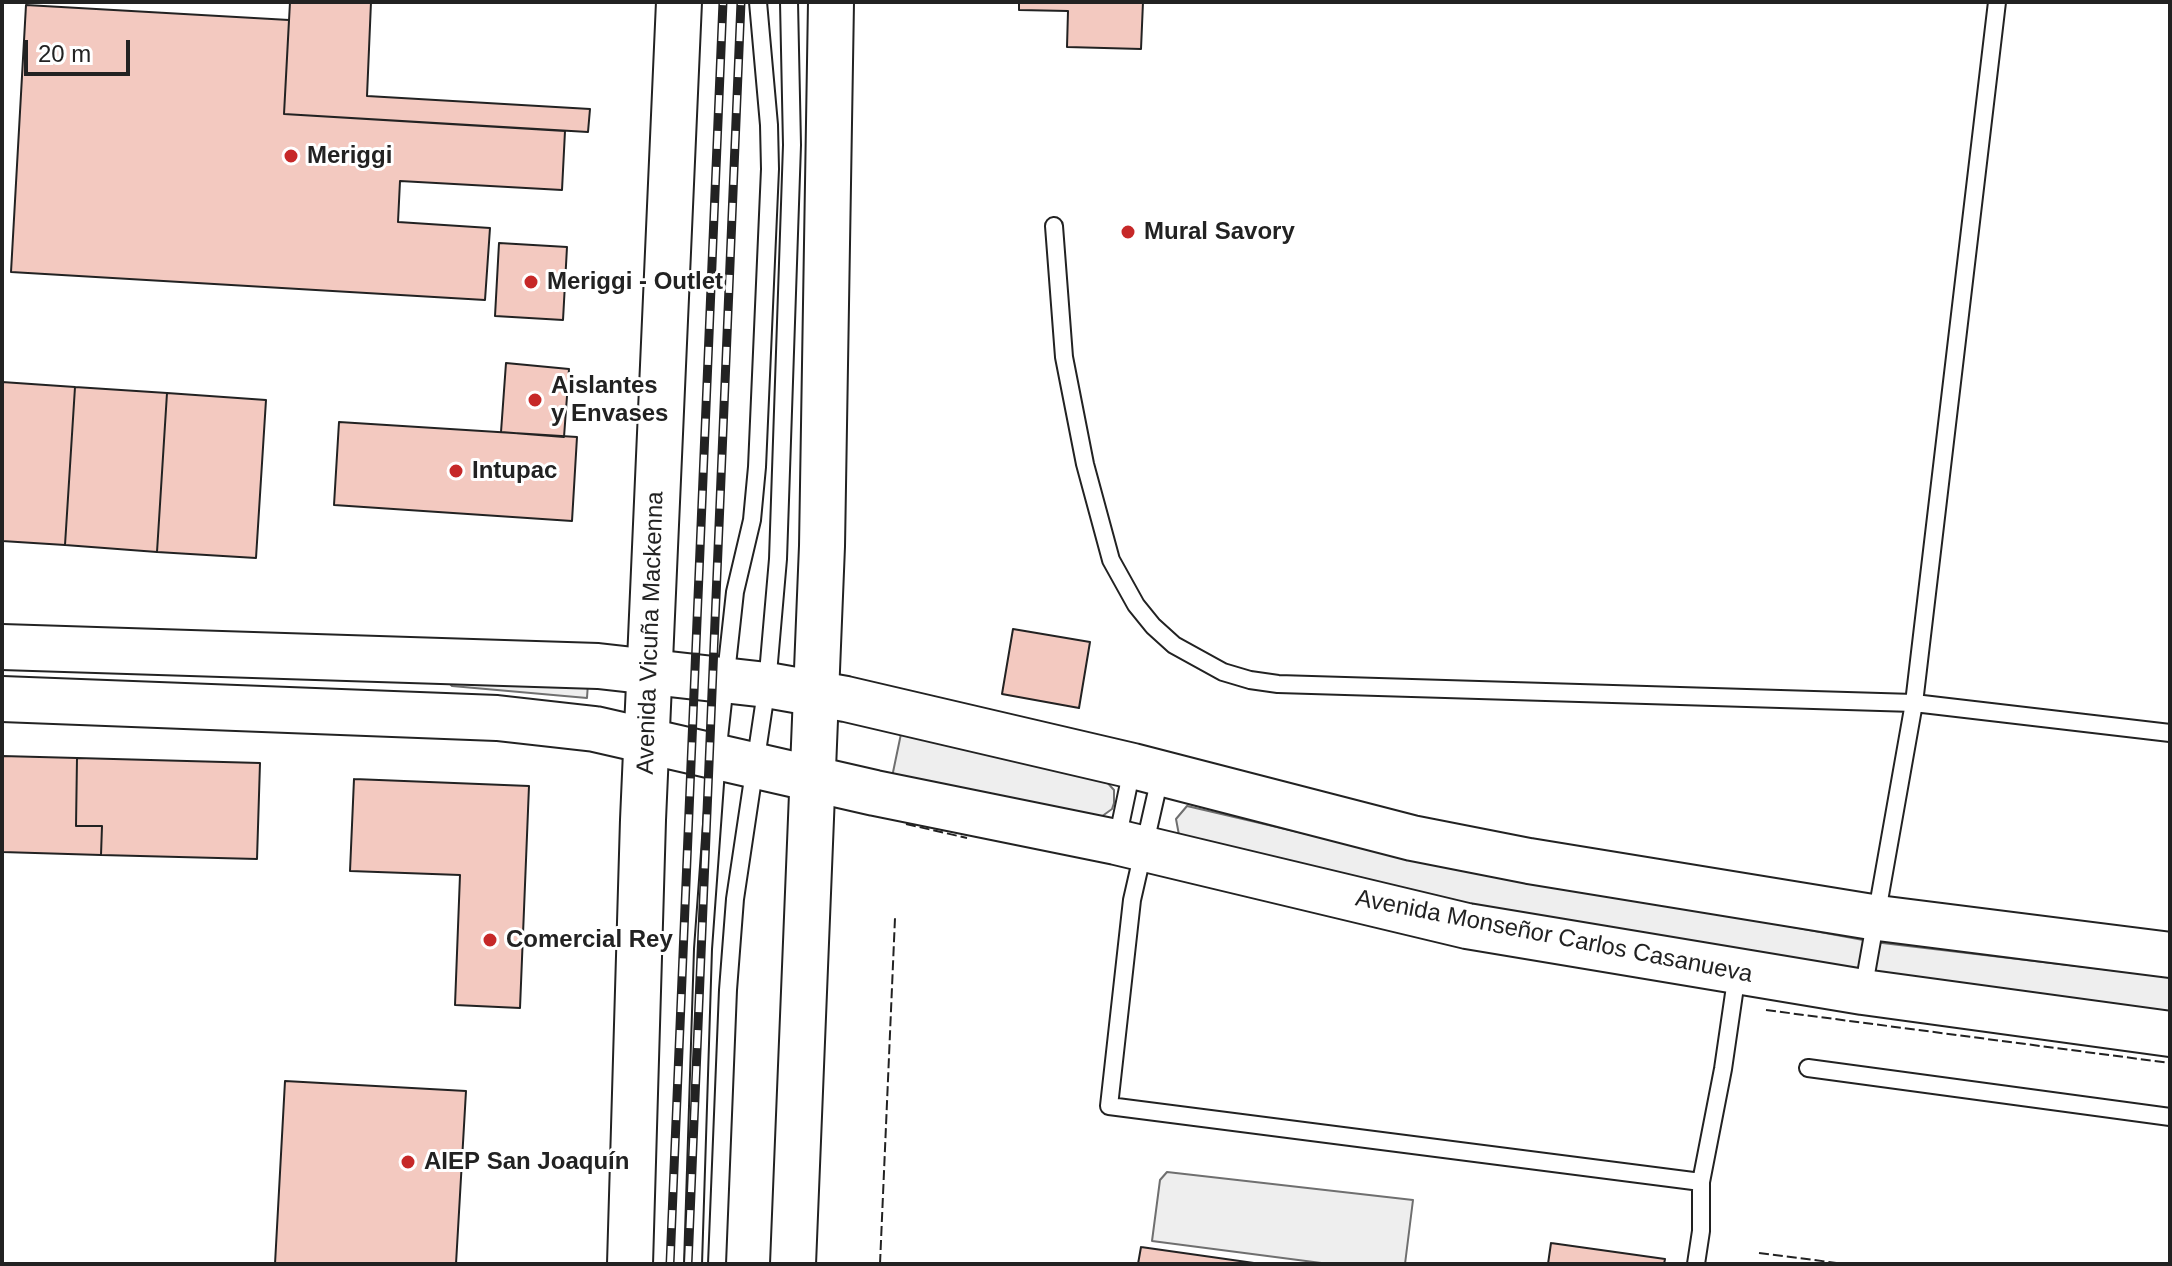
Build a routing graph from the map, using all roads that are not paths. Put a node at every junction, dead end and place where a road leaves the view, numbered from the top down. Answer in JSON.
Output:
{"nodes":[{"id":1,"x":679,"y":2,"type":"edge"},
{"id":2,"x":758,"y":2,"type":"edge"},
{"id":3,"x":789,"y":2,"type":"edge"},
{"id":4,"x":831,"y":2,"type":"edge"},
{"id":5,"x":1997,"y":2,"type":"edge"},
{"id":6,"x":1054,"y":226,"type":"dead end"},
{"id":7,"x":2,"y":647,"type":"edge"},
{"id":8,"x":651,"y":672,"type":"junction"},
{"id":9,"x":725,"y":680,"type":"junction"},
{"id":10,"x":767,"y":685,"type":"junction"},
{"id":11,"x":817,"y":693,"type":"junction"},
{"id":12,"x":2,"y":699,"type":"edge"},
{"id":13,"x":1914,"y":703,"type":"junction"},
{"id":14,"x":2170,"y":733,"type":"edge"},
{"id":15,"x":647,"y":740,"type":"junction"},
{"id":16,"x":737,"y":761,"type":"junction"},
{"id":17,"x":1147,"y":770,"type":"junction"},
{"id":18,"x":814,"y":778,"type":"junction"},
{"id":19,"x":1130,"y":845,"type":"junction"},
{"id":20,"x":1878,"y":918,"type":"junction"},
{"id":21,"x":2170,"y":955,"type":"edge"},
{"id":22,"x":1737,"y":973,"type":"junction"},
{"id":23,"x":1863,"y":992,"type":"junction"},
{"id":24,"x":2170,"y":1034,"type":"edge"},
{"id":25,"x":1808,"y":1068,"type":"dead end"},
{"id":26,"x":2170,"y":1117,"type":"edge"},
{"id":27,"x":1701,"y":1182,"type":"junction"},
{"id":28,"x":630,"y":1264,"type":"edge"},
{"id":29,"x":693,"y":1264,"type":"edge"},
{"id":30,"x":717,"y":1264,"type":"edge"},
{"id":31,"x":793,"y":1264,"type":"edge"},
{"id":32,"x":1696,"y":1264,"type":"edge"}],
"edges":[{"from":1,"to":8,"type":"main road","name":"Avenida Vicuña Mackenna"},
{"from":2,"to":9,"type":"lane"},
{"from":3,"to":10,"type":"lane"},
{"from":4,"to":11,"type":"main road"},
{"from":5,"to":13,"type":"lane"},
{"from":6,"to":13,"type":"lane"},
{"from":7,"to":8,"type":"main road"},
{"from":8,"to":9,"type":"main road"},
{"from":8,"to":15,"type":"main road","name":"Avenida Vicuña Mackenna"},
{"from":9,"to":10,"type":"main road"},
{"from":9,"to":16,"type":"lane"},
{"from":10,"to":11,"type":"main road"},
{"from":10,"to":16,"type":"lane"},
{"from":11,"to":17,"type":"main road"},
{"from":11,"to":18,"type":"main road"},
{"from":12,"to":15,"type":"main road","name":"Avenida Monseñor Carlos Casanueva"},
{"from":13,"to":14,"type":"lane"},
{"from":13,"to":20,"type":"lane"},
{"from":15,"to":16,"type":"main road","name":"Avenida Monseñor Carlos Casanueva"},
{"from":15,"to":28,"type":"main road","name":"Avenida Vicuña Mackenna"},
{"from":16,"to":18,"type":"main road","name":"Avenida Monseñor Carlos Casanueva"},
{"from":16,"to":29,"type":"lane"},
{"from":16,"to":30,"type":"lane"},
{"from":17,"to":19,"type":"lane"},
{"from":17,"to":19,"type":"lane"},
{"from":17,"to":20,"type":"main road"},
{"from":18,"to":19,"type":"main road","name":"Avenida Monseñor Carlos Casanueva"},
{"from":18,"to":31,"type":"main road"},
{"from":19,"to":22,"type":"main road","name":"Avenida Monseñor Carlos Casanueva"},
{"from":19,"to":27,"type":"lane"},
{"from":20,"to":21,"type":"main road"},
{"from":20,"to":23,"type":"lane"},
{"from":22,"to":23,"type":"main road","name":"Avenida Monseñor Carlos Casanueva"},
{"from":22,"to":27,"type":"lane"},
{"from":23,"to":24,"type":"main road","name":"Avenida Monseñor Carlos Casanueva"},
{"from":25,"to":26,"type":"lane"},
{"from":27,"to":32,"type":"lane"}]}
